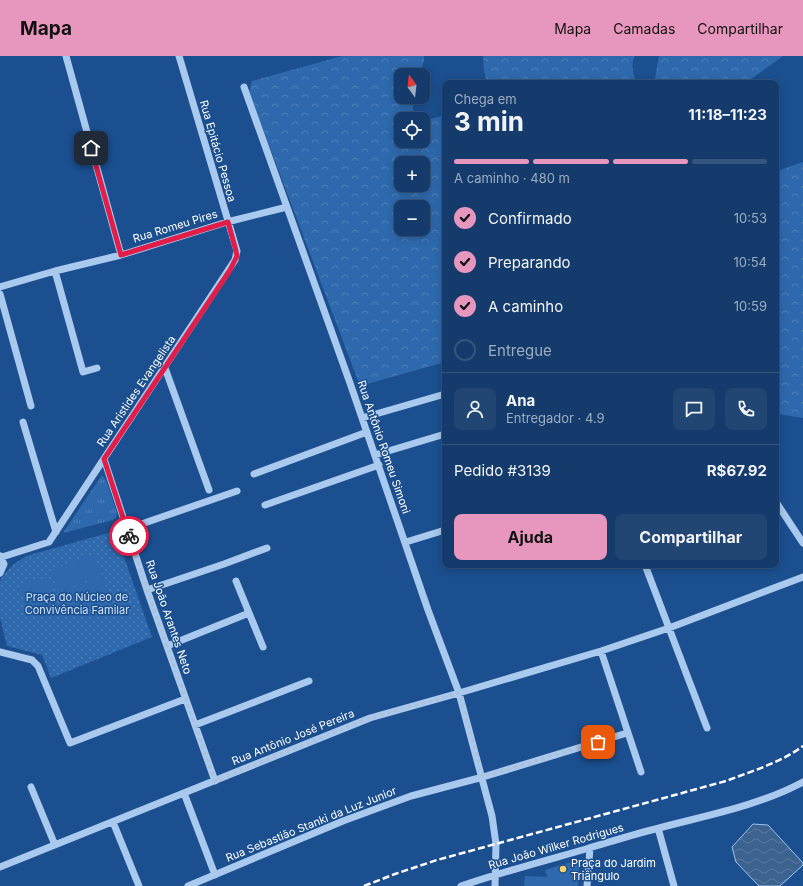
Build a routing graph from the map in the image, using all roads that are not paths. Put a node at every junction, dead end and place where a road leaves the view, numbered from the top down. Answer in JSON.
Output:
{"nodes":[{"id":1,"x":66,"y":56,"type":"edge"},
{"id":2,"x":180,"y":56,"type":"edge"},
{"id":3,"x":244,"y":88,"type":"dead end"},
{"id":4,"x":287,"y":207,"type":"junction"},
{"id":5,"x":228,"y":222,"type":"junction"},
{"id":6,"x":236,"y":251,"type":"joint"},
{"id":7,"x":121,"y":255,"type":"junction"},
{"id":8,"x":55,"y":271,"type":"junction"},
{"id":9,"x":0,"y":286,"type":"edge"},
{"id":10,"x":0,"y":294,"type":"edge"},
{"id":11,"x":97,"y":368,"type":"dead end"},
{"id":12,"x":165,"y":368,"type":"junction"},
{"id":13,"x":442,"y":395,"type":"edge"},
{"id":14,"x":31,"y":406,"type":"dead end"},
{"id":15,"x":362,"y":418,"type":"junction"},
{"id":16,"x":23,"y":422,"type":"dead end"},
{"id":17,"x":367,"y":432,"type":"junction"},
{"id":18,"x":442,"y":435,"type":"edge"},
{"id":19,"x":375,"y":455,"type":"junction"},
{"id":20,"x":104,"y":459,"type":"junction"},
{"id":21,"x":379,"y":465,"type":"junction"},
{"id":22,"x":254,"y":474,"type":"dead end"},
{"id":23,"x":209,"y":490,"type":"dead end"},
{"id":24,"x":237,"y":491,"type":"dead end"},
{"id":25,"x":265,"y":505,"type":"dead end"},
{"id":26,"x":779,"y":507,"type":"edge"},
{"id":27,"x":127,"y":529,"type":"junction"},
{"id":28,"x":442,"y":531,"type":"edge"},
{"id":29,"x":56,"y":532,"type":"junction"},
{"id":30,"x":406,"y":542,"type":"junction"},
{"id":31,"x":803,"y":543,"type":"edge"},
{"id":32,"x":267,"y":548,"type":"dead end"},
{"id":33,"x":1,"y":557,"type":"edge"},
{"id":34,"x":646,"y":568,"type":"edge"},
{"id":35,"x":0,"y":573,"type":"edge"},
{"id":36,"x":803,"y":577,"type":"edge"},
{"id":37,"x":236,"y":581,"type":"dead end"},
{"id":38,"x":147,"y":590,"type":"junction"},
{"id":39,"x":250,"y":613,"type":"junction"},
{"id":40,"x":669,"y":628,"type":"junction"},
{"id":41,"x":167,"y":646,"type":"junction"},
{"id":42,"x":264,"y":647,"type":"dead end"},
{"id":43,"x":0,"y":652,"type":"edge"},
{"id":44,"x":602,"y":652,"type":"junction"},
{"id":45,"x":309,"y":681,"type":"dead end"},
{"id":46,"x":459,"y":693,"type":"junction"},
{"id":47,"x":185,"y":699,"type":"junction"},
{"id":48,"x":195,"y":725,"type":"junction"},
{"id":49,"x":707,"y":728,"type":"dead end"},
{"id":50,"x":628,"y":733,"type":"junction"},
{"id":51,"x":641,"y":772,"type":"dead end"},
{"id":52,"x":483,"y":777,"type":"junction"},
{"id":53,"x":215,"y":781,"type":"junction"},
{"id":54,"x":803,"y":782,"type":"edge"},
{"id":55,"x":31,"y":787,"type":"dead end"},
{"id":56,"x":184,"y":793,"type":"junction"},
{"id":57,"x":114,"y":822,"type":"junction"},
{"id":58,"x":658,"y":828,"type":"junction"},
{"id":59,"x":55,"y":845,"type":"junction"},
{"id":60,"x":590,"y":848,"type":"junction"},
{"id":61,"x":0,"y":867,"type":"edge"},
{"id":62,"x":496,"y":874,"type":"junction"},
{"id":63,"x":215,"y":875,"type":"junction"},
{"id":64,"x":139,"y":886,"type":"edge"},
{"id":65,"x":188,"y":886,"type":"edge"},
{"id":66,"x":461,"y":886,"type":"edge"},
{"id":67,"x":495,"y":886,"type":"edge"},
{"id":68,"x":586,"y":886,"type":"edge"},
{"id":69,"x":674,"y":886,"type":"edge"}],
"edges":[{"from":1,"to":7,"type":"street"},
{"from":2,"to":5,"type":"street","name":"Rua Epitácio Pessoa"},
{"from":3,"to":4,"type":"street","name":"Rua Antônio Romeu Simoni"},
{"from":4,"to":5,"type":"street","name":"Rua Romeu Pires"},
{"from":4,"to":15,"type":"street","name":"Rua Antônio Romeu Simoni"},
{"from":5,"to":6,"type":"street","name":"Rua Epitácio Pessoa"},
{"from":5,"to":7,"type":"street","name":"Rua Romeu Pires"},
{"from":6,"to":12,"type":"street","name":"Rua Aristides Evangelista"},
{"from":7,"to":8,"type":"street","name":"Rua Romeu Pires"},
{"from":8,"to":9,"type":"street","name":"Rua Romeu Pires"},
{"from":8,"to":11,"type":"street"},
{"from":10,"to":14,"type":"street"},
{"from":12,"to":20,"type":"street","name":"Rua Aristides Evangelista"},
{"from":12,"to":23,"type":"street"},
{"from":13,"to":15,"type":"street"},
{"from":15,"to":17,"type":"street","name":"Rua Antônio Romeu Simoni"},
{"from":16,"to":29,"type":"street"},
{"from":17,"to":19,"type":"street","name":"Rua Antônio Romeu Simoni"},
{"from":17,"to":22,"type":"street"},
{"from":18,"to":19,"type":"street"},
{"from":19,"to":21,"type":"street","name":"Rua Antônio Romeu Simoni"},
{"from":20,"to":27,"type":"street","name":"Rua João Arantes Neto"},
{"from":20,"to":29,"type":"street","name":"Rua Aristides Evangelista"},
{"from":21,"to":25,"type":"street"},
{"from":21,"to":30,"type":"street","name":"Rua Antônio Romeu Simoni"},
{"from":24,"to":27,"type":"street"},
{"from":26,"to":31,"type":"street"},
{"from":27,"to":38,"type":"street","name":"Rua João Arantes Neto"},
{"from":28,"to":30,"type":"street"},
{"from":29,"to":33,"type":"street","name":"Rua Aristides Evangelista"},
{"from":30,"to":46,"type":"street","name":"Rua Antônio Romeu Simoni"},
{"from":32,"to":38,"type":"street"},
{"from":33,"to":35,"type":"street"},
{"from":34,"to":40,"type":"street"},
{"from":36,"to":40,"type":"street","name":"Rua Antônio José Pereira"},
{"from":37,"to":39,"type":"street"},
{"from":38,"to":41,"type":"street","name":"Rua João Arantes Neto"},
{"from":39,"to":41,"type":"street"},
{"from":39,"to":42,"type":"street"},
{"from":40,"to":44,"type":"street","name":"Rua Antônio José Pereira"},
{"from":40,"to":49,"type":"street"},
{"from":41,"to":47,"type":"street","name":"Rua João Arantes Neto"},
{"from":43,"to":47,"type":"street"},
{"from":44,"to":46,"type":"street","name":"Rua Antônio José Pereira"},
{"from":44,"to":50,"type":"street"},
{"from":45,"to":48,"type":"street"},
{"from":46,"to":52,"type":"street","name":"Rua Antônio Romeu Simoni"},
{"from":46,"to":53,"type":"street","name":"Rua Antônio José Pereira"},
{"from":47,"to":48,"type":"street","name":"Rua João Arantes Neto"},
{"from":48,"to":53,"type":"street","name":"Rua João Arantes Neto"},
{"from":50,"to":51,"type":"street"},
{"from":50,"to":52,"type":"street","name":"Rua Sebastião Stanki da Luz Junior"},
{"from":52,"to":62,"type":"street","name":"Rua Antônio Romeu Simoni"},
{"from":52,"to":63,"type":"street","name":"Rua Sebastião Stanki da Luz Junior"},
{"from":53,"to":56,"type":"street","name":"Rua Antônio José Pereira"},
{"from":54,"to":58,"type":"street","name":"Rua João Wilker Rodrigues"},
{"from":55,"to":59,"type":"street"},
{"from":56,"to":57,"type":"street","name":"Rua Antônio José Pereira"},
{"from":56,"to":63,"type":"street"},
{"from":57,"to":59,"type":"street","name":"Rua Antônio José Pereira"},
{"from":57,"to":64,"type":"street"},
{"from":58,"to":60,"type":"street","name":"Rua João Wilker Rodrigues"},
{"from":58,"to":69,"type":"street"},
{"from":59,"to":61,"type":"street","name":"Rua Antônio José Pereira"},
{"from":60,"to":62,"type":"street","name":"Rua João Wilker Rodrigues"},
{"from":60,"to":68,"type":"street"},
{"from":62,"to":66,"type":"street","name":"Rua João Wilker Rodrigues"},
{"from":62,"to":67,"type":"street","name":"Rua Antônio Romeu Simoni"},
{"from":63,"to":65,"type":"street","name":"Rua Sebastião Stanki da Luz Junior"}]}
